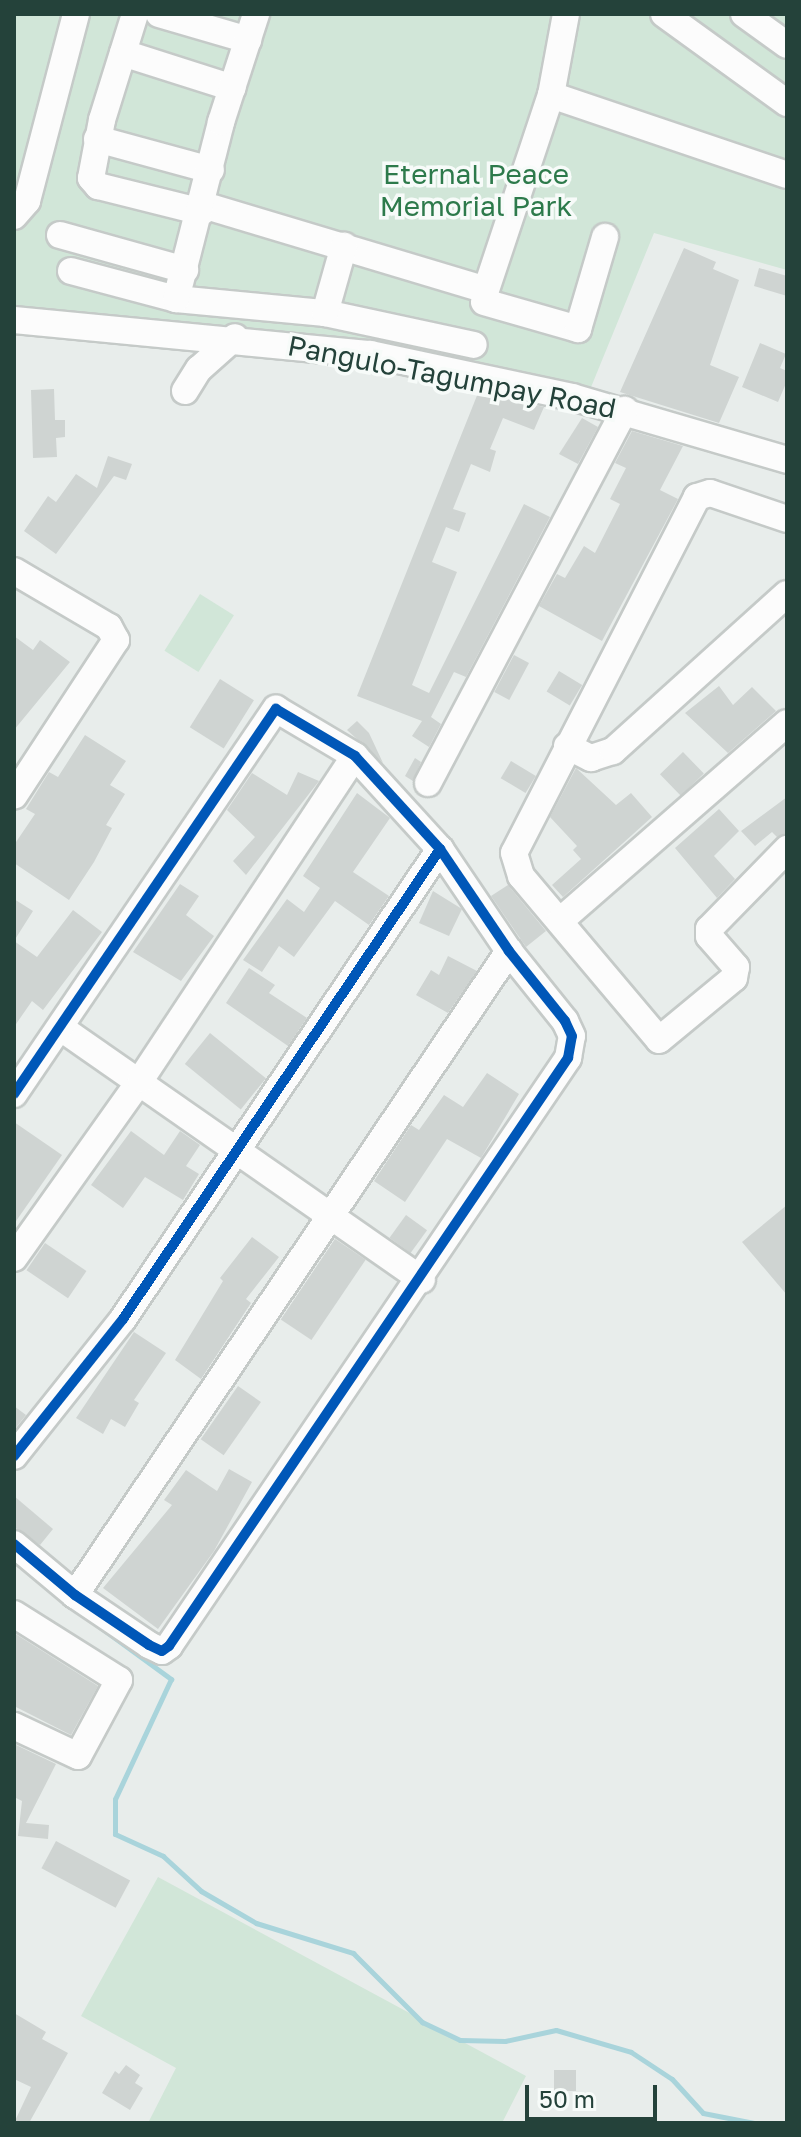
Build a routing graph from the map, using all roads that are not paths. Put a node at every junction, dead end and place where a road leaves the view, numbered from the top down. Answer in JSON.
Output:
{"nodes":[{"id":1,"x":76,"y":14,"type":"edge"},
{"id":2,"x":135,"y":14,"type":"edge"},
{"id":3,"x":159,"y":14,"type":"edge"},
{"id":4,"x":256,"y":14,"type":"edge"},
{"id":5,"x":566,"y":14,"type":"edge"},
{"id":6,"x":664,"y":14,"type":"edge"},
{"id":7,"x":744,"y":14,"type":"edge"},
{"id":8,"x":248,"y":40,"type":"junction"},
{"id":9,"x":787,"y":45,"type":"edge"},
{"id":10,"x":123,"y":53,"type":"junction"},
{"id":11,"x":233,"y":88,"type":"junction"},
{"id":12,"x":551,"y":95,"type":"junction"},
{"id":13,"x":787,"y":103,"type":"edge"},
{"id":14,"x":97,"y":139,"type":"junction"},
{"id":15,"x":211,"y":170,"type":"junction"},
{"id":16,"x":787,"y":175,"type":"edge"},
{"id":17,"x":202,"y":209,"type":"junction"},
{"id":18,"x":14,"y":216,"type":"edge"},
{"id":19,"x":60,"y":235,"type":"dead end"},
{"id":20,"x":605,"y":237,"type":"dead end"},
{"id":21,"x":344,"y":246,"type":"junction"},
{"id":22,"x":185,"y":270,"type":"junction"},
{"id":23,"x":71,"y":271,"type":"dead end"},
{"id":24,"x":485,"y":296,"type":"junction"},
{"id":25,"x":176,"y":299,"type":"junction"},
{"id":26,"x":325,"y":313,"type":"junction"},
{"id":27,"x":14,"y":320,"type":"edge"},
{"id":28,"x":235,"y":337,"type":"junction"},
{"id":29,"x":474,"y":345,"type":"junction"},
{"id":30,"x":468,"y":375,"type":"junction"},
{"id":31,"x":185,"y":391,"type":"dead end"},
{"id":32,"x":625,"y":410,"type":"junction"},
{"id":33,"x":787,"y":460,"type":"edge"},
{"id":34,"x":787,"y":519,"type":"edge"},
{"id":35,"x":14,"y":571,"type":"edge"},
{"id":36,"x":787,"y":594,"type":"edge"},
{"id":37,"x":787,"y":723,"type":"edge"},
{"id":38,"x":567,"y":746,"type":"junction"},
{"id":39,"x":355,"y":756,"type":"junction"},
{"id":40,"x":428,"y":783,"type":"dead end"},
{"id":41,"x":14,"y":796,"type":"edge"},
{"id":42,"x":440,"y":849,"type":"junction"},
{"id":43,"x":787,"y":849,"type":"edge"},
{"id":44,"x":560,"y":921,"type":"junction"},
{"id":45,"x":509,"y":951,"type":"junction"},
{"id":46,"x":61,"y":1028,"type":"junction"},
{"id":47,"x":141,"y":1079,"type":"junction"},
{"id":48,"x":14,"y":1094,"type":"edge"},
{"id":49,"x":241,"y":1150,"type":"junction"},
{"id":50,"x":331,"y":1217,"type":"junction"},
{"id":51,"x":14,"y":1258,"type":"edge"},
{"id":52,"x":422,"y":1280,"type":"junction"},
{"id":53,"x":14,"y":1456,"type":"edge"},
{"id":54,"x":14,"y":1544,"type":"edge"},
{"id":55,"x":75,"y":1595,"type":"junction"},
{"id":56,"x":14,"y":1614,"type":"edge"},
{"id":57,"x":14,"y":1726,"type":"edge"}],
"edges":[{"from":1,"to":18,"type":"street"},
{"from":2,"to":10,"type":"street"},
{"from":3,"to":8,"type":"street"},
{"from":4,"to":8,"type":"street"},
{"from":5,"to":12,"type":"street"},
{"from":6,"to":13,"type":"street"},
{"from":7,"to":9,"type":"street"},
{"from":8,"to":11,"type":"street"},
{"from":10,"to":11,"type":"street"},
{"from":10,"to":14,"type":"street"},
{"from":11,"to":15,"type":"street"},
{"from":12,"to":16,"type":"street"},
{"from":12,"to":24,"type":"street"},
{"from":14,"to":15,"type":"street"},
{"from":14,"to":17,"type":"street"},
{"from":15,"to":17,"type":"street"},
{"from":17,"to":21,"type":"street"},
{"from":17,"to":22,"type":"street"},
{"from":19,"to":22,"type":"street"},
{"from":20,"to":24,"type":"street"},
{"from":21,"to":24,"type":"street"},
{"from":21,"to":26,"type":"street"},
{"from":22,"to":25,"type":"street"},
{"from":23,"to":25,"type":"street"},
{"from":24,"to":29,"type":"street"},
{"from":25,"to":26,"type":"street"},
{"from":26,"to":29,"type":"street"},
{"from":27,"to":28,"type":"street","name":"Pangulo-Tagumpay Road"},
{"from":28,"to":30,"type":"street","name":"Pangulo-Tagumpay Road"},
{"from":28,"to":31,"type":"street"},
{"from":29,"to":30,"type":"street"},
{"from":30,"to":32,"type":"street","name":"Pangulo-Tagumpay Road"},
{"from":32,"to":33,"type":"street","name":"Pangulo-Tagumpay Road"},
{"from":32,"to":40,"type":"street"},
{"from":34,"to":38,"type":"street"},
{"from":35,"to":41,"type":"street"},
{"from":36,"to":38,"type":"street"},
{"from":37,"to":44,"type":"street"},
{"from":38,"to":44,"type":"street"},
{"from":39,"to":42,"type":"street"},
{"from":39,"to":46,"type":"street"},
{"from":39,"to":47,"type":"street"},
{"from":42,"to":45,"type":"street"},
{"from":42,"to":49,"type":"street"},
{"from":43,"to":44,"type":"street"},
{"from":45,"to":50,"type":"street"},
{"from":45,"to":52,"type":"street"},
{"from":46,"to":47,"type":"street"},
{"from":46,"to":48,"type":"street"},
{"from":47,"to":49,"type":"street"},
{"from":47,"to":51,"type":"street"},
{"from":49,"to":50,"type":"street"},
{"from":49,"to":53,"type":"street"},
{"from":50,"to":52,"type":"street"},
{"from":50,"to":55,"type":"street"},
{"from":52,"to":55,"type":"street"},
{"from":54,"to":55,"type":"street"},
{"from":56,"to":57,"type":"street"}]}
